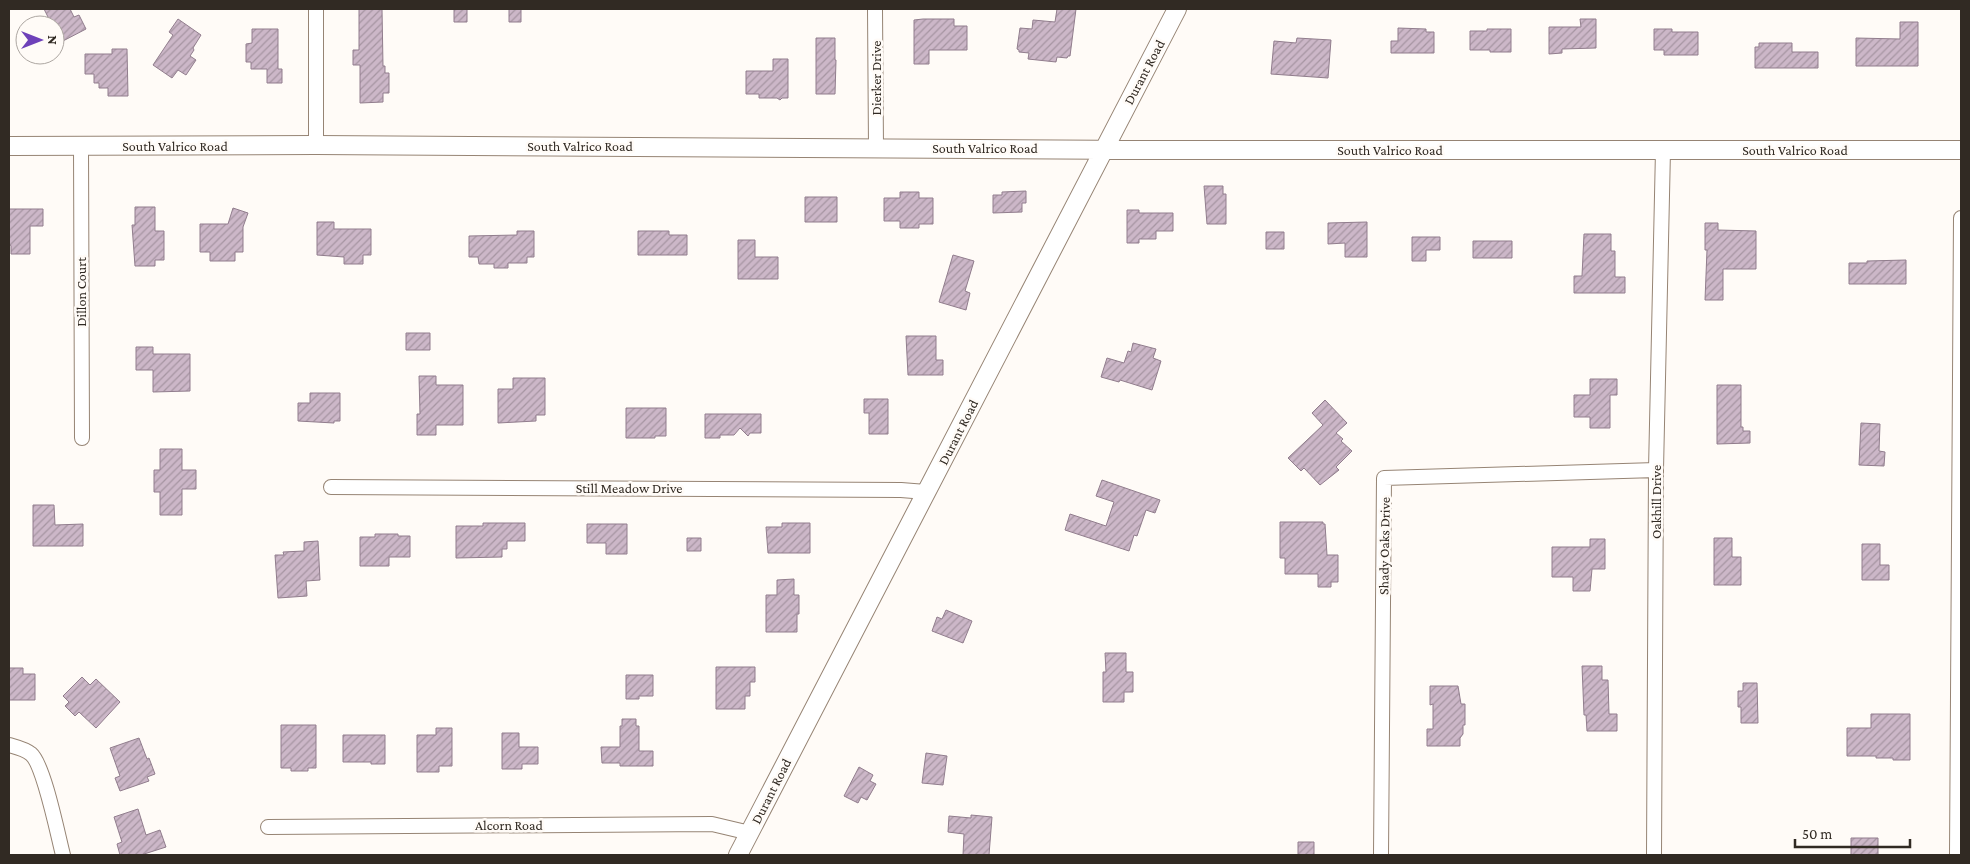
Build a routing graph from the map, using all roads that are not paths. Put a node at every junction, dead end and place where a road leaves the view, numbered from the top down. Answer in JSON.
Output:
{"nodes":[{"id":1,"x":316,"y":9,"type":"edge"},
{"id":2,"x":875,"y":9,"type":"edge"},
{"id":3,"x":1177,"y":9,"type":"edge"},
{"id":4,"x":316,"y":145,"type":"junction"},
{"id":5,"x":9,"y":146,"type":"edge"},
{"id":6,"x":81,"y":146,"type":"junction"},
{"id":7,"x":876,"y":148,"type":"junction"},
{"id":8,"x":1104,"y":149,"type":"junction"},
{"id":9,"x":1664,"y":150,"type":"junction"},
{"id":10,"x":1961,"y":150,"type":"edge"},
{"id":11,"x":1961,"y":218,"type":"edge"},
{"id":12,"x":82,"y":438,"type":"dead end"},
{"id":13,"x":1656,"y":470,"type":"junction"},
{"id":14,"x":331,"y":487,"type":"dead end"},
{"id":15,"x":926,"y":492,"type":"junction"},
{"id":16,"x":9,"y":745,"type":"edge"},
{"id":17,"x":268,"y":827,"type":"dead end"},
{"id":18,"x":750,"y":832,"type":"junction"},
{"id":19,"x":63,"y":855,"type":"edge"},
{"id":20,"x":738,"y":855,"type":"edge"},
{"id":21,"x":1381,"y":855,"type":"edge"},
{"id":22,"x":1654,"y":855,"type":"edge"},
{"id":23,"x":1957,"y":855,"type":"edge"}],
"edges":[{"from":1,"to":4,"type":"street"},
{"from":2,"to":7,"type":"street","name":"Dierker Drive"},
{"from":3,"to":8,"type":"street","name":"Durant Road"},
{"from":4,"to":6,"type":"street","name":"South Valrico Road"},
{"from":4,"to":7,"type":"street","name":"South Valrico Road"},
{"from":5,"to":6,"type":"street","name":"South Valrico Road"},
{"from":6,"to":12,"type":"street","name":"Dillon Court"},
{"from":7,"to":8,"type":"street","name":"South Valrico Road"},
{"from":8,"to":9,"type":"street","name":"South Valrico Road"},
{"from":8,"to":15,"type":"street","name":"Durant Road"},
{"from":9,"to":10,"type":"street","name":"South Valrico Road"},
{"from":9,"to":13,"type":"street","name":"Oakhill Drive"},
{"from":11,"to":23,"type":"street"},
{"from":13,"to":21,"type":"street","name":"Shady Oaks Drive"},
{"from":13,"to":22,"type":"street","name":"Oakhill Drive"},
{"from":14,"to":15,"type":"street","name":"Still Meadow Drive"},
{"from":15,"to":18,"type":"street","name":"Durant Road"},
{"from":16,"to":19,"type":"street"},
{"from":17,"to":18,"type":"street","name":"Alcorn Road"},
{"from":18,"to":20,"type":"street","name":"Durant Road"}]}
